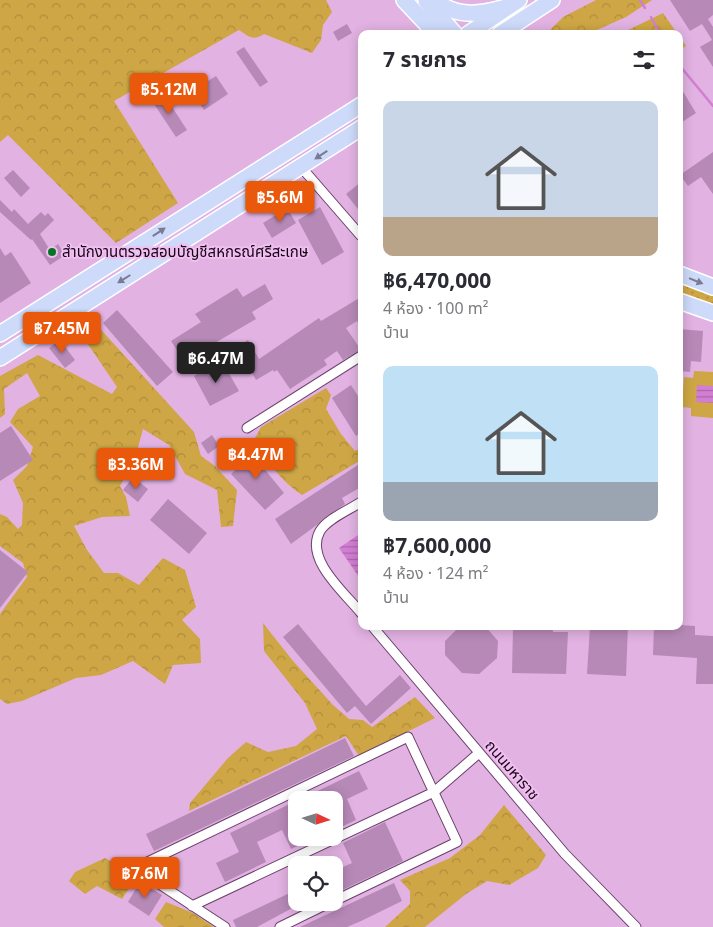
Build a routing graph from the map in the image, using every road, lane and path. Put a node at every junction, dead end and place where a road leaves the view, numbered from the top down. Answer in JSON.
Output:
{"nodes":[{"id":1,"x":403,"y":0,"type":"edge"},
{"id":2,"x":425,"y":0,"type":"edge"},
{"id":3,"x":435,"y":0,"type":"edge"},
{"id":4,"x":552,"y":0,"type":"edge"},
{"id":5,"x":561,"y":0,"type":"edge"},
{"id":6,"x":514,"y":3,"type":"edge"},
{"id":7,"x":418,"y":30,"type":"edge"},
{"id":8,"x":432,"y":30,"type":"edge"},
{"id":9,"x":451,"y":30,"type":"edge"},
{"id":10,"x":474,"y":30,"type":"edge"},
{"id":11,"x":506,"y":30,"type":"edge"},
{"id":12,"x":521,"y":30,"type":"edge"},
{"id":13,"x":358,"y":107,"type":"edge"},
{"id":14,"x":358,"y":130,"type":"edge"},
{"id":15,"x":302,"y":168,"type":"junction"},
{"id":16,"x":358,"y":233,"type":"edge"},
{"id":17,"x":683,"y":276,"type":"edge"},
{"id":18,"x":713,"y":287,"type":"edge"},
{"id":19,"x":683,"y":302,"type":"edge"},
{"id":20,"x":713,"y":313,"type":"edge"},
{"id":21,"x":0,"y":334,"type":"edge"},
{"id":22,"x":0,"y":358,"type":"edge"},
{"id":23,"x":358,"y":358,"type":"edge"},
{"id":24,"x":247,"y":428,"type":"dead end"},
{"id":25,"x":358,"y":504,"type":"edge"},
{"id":26,"x":358,"y":609,"type":"edge"},
{"id":27,"x":375,"y":630,"type":"edge"},
{"id":28,"x":479,"y":753,"type":"junction"},
{"id":29,"x":434,"y":792,"type":"junction"},
{"id":30,"x":343,"y":897,"type":"edge"},
{"id":31,"x":192,"y":906,"type":"junction"},
{"id":32,"x":313,"y":911,"type":"edge"},
{"id":33,"x":225,"y":927,"type":"edge"},
{"id":34,"x":280,"y":927,"type":"edge"},
{"id":35,"x":636,"y":927,"type":"edge"}],
"edges":[{"from":1,"to":7,"type":"main road"},
{"from":1,"to":8,"type":"main road"},
{"from":2,"to":9,"type":"main road"},
{"from":3,"to":6,"type":"main road"},
{"from":4,"to":11,"type":"main road"},
{"from":5,"to":12,"type":"main road"},
{"from":6,"to":10,"type":"main road"},
{"from":21,"to":13,"type":"main road","one_way":true},
{"from":14,"to":15,"type":"main road","one_way":true},
{"from":15,"to":16,"type":"street"},
{"from":15,"to":22,"type":"main road","one_way":true},
{"from":17,"to":18,"type":"main road","one_way":true},
{"from":19,"to":20,"type":"main road"},
{"from":23,"to":24,"type":"street"},
{"from":25,"to":26,"type":"street"},
{"from":27,"to":28,"type":"street","name":"ถนนมหาราช"},
{"from":28,"to":29,"type":"street"},
{"from":28,"to":35,"type":"street","name":"ถนนมหาราช"},
{"from":29,"to":30,"type":"street"},
{"from":29,"to":31,"type":"street"},
{"from":29,"to":31,"type":"street"},
{"from":31,"to":33,"type":"street"},
{"from":32,"to":34,"type":"street"}]}
